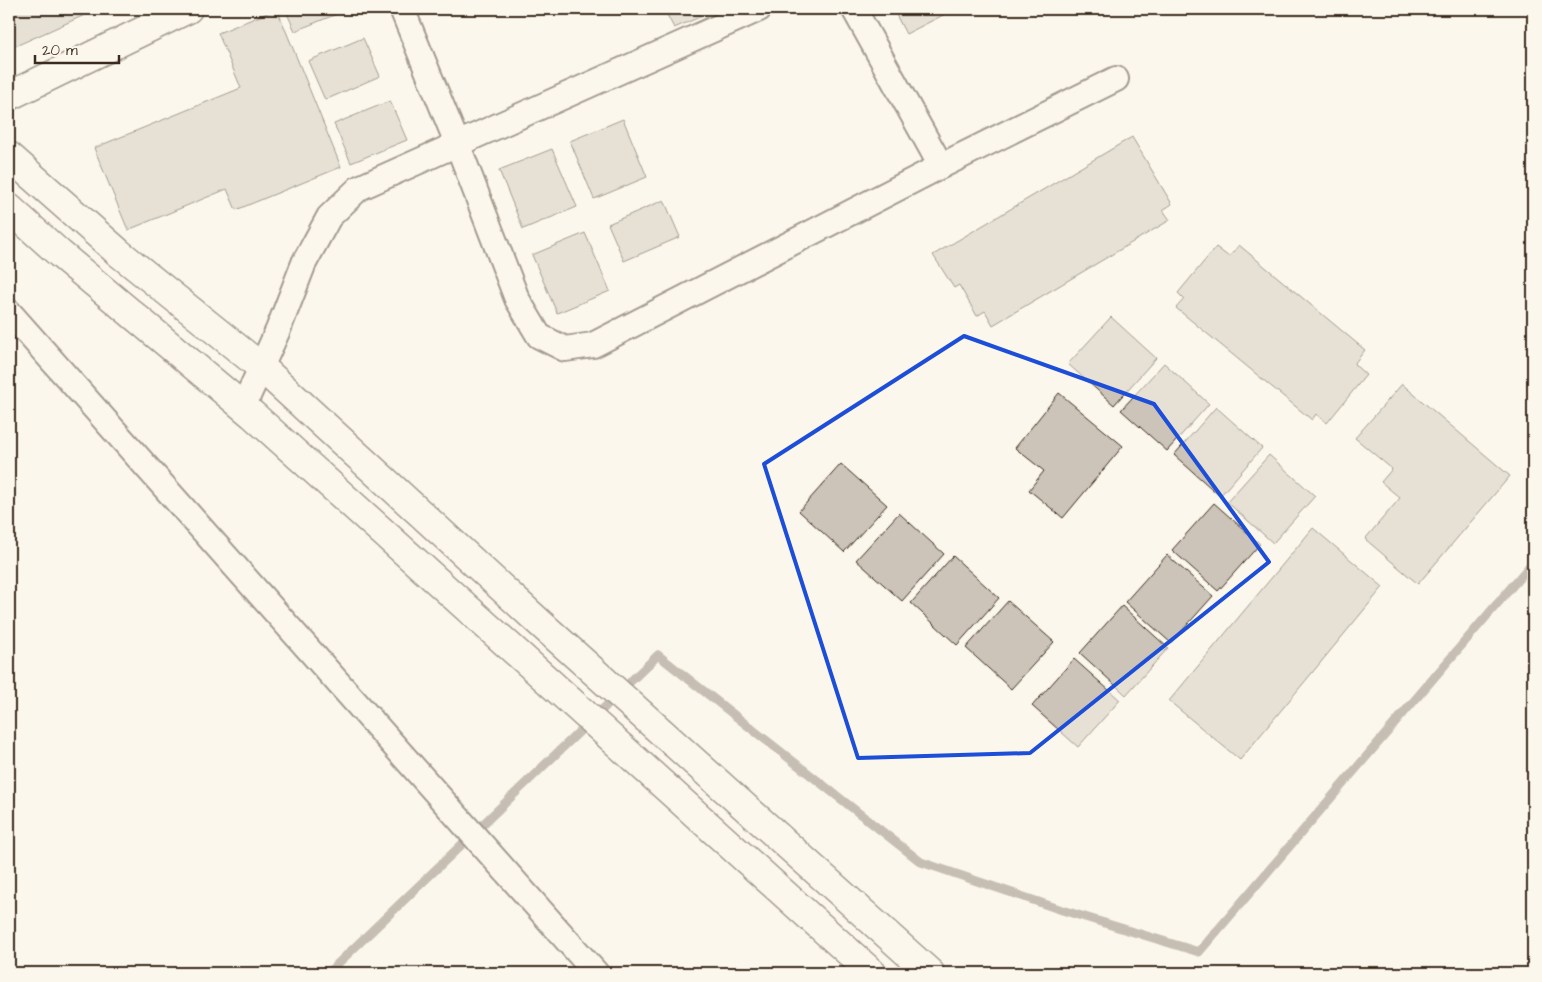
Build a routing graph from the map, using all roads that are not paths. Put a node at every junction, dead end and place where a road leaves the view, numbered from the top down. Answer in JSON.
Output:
{"nodes":[{"id":1,"x":188,"y":9,"type":"edge"},
{"id":2,"x":402,"y":9,"type":"edge"},
{"id":3,"x":759,"y":9,"type":"edge"},
{"id":4,"x":854,"y":9,"type":"edge"},
{"id":5,"x":1116,"y":79,"type":"dead end"},
{"id":6,"x":9,"y":96,"type":"edge"},
{"id":7,"x":457,"y":143,"type":"junction"},
{"id":8,"x":9,"y":156,"type":"edge"},
{"id":9,"x":941,"y":166,"type":"junction"},
{"id":10,"x":9,"y":208,"type":"edge"},
{"id":11,"x":9,"y":312,"type":"edge"},
{"id":12,"x":261,"y":367,"type":"junction"},
{"id":13,"x":243,"y":406,"type":"junction"},
{"id":14,"x":596,"y":973,"type":"edge"},
{"id":15,"x":872,"y":973,"type":"edge"},
{"id":16,"x":930,"y":973,"type":"edge"}],
"edges":[{"from":1,"to":6,"type":"main road"},
{"from":2,"to":7,"type":"street"},
{"from":3,"to":7,"type":"street"},
{"from":4,"to":9,"type":"street"},
{"from":5,"to":9,"type":"street"},
{"from":7,"to":9,"type":"street"},
{"from":7,"to":12,"type":"street"},
{"from":8,"to":12,"type":"main road"},
{"from":10,"to":13,"type":"main road"},
{"from":11,"to":14,"type":"street"},
{"from":12,"to":13,"type":"street"},
{"from":12,"to":16,"type":"main road"},
{"from":13,"to":15,"type":"main road"}]}
